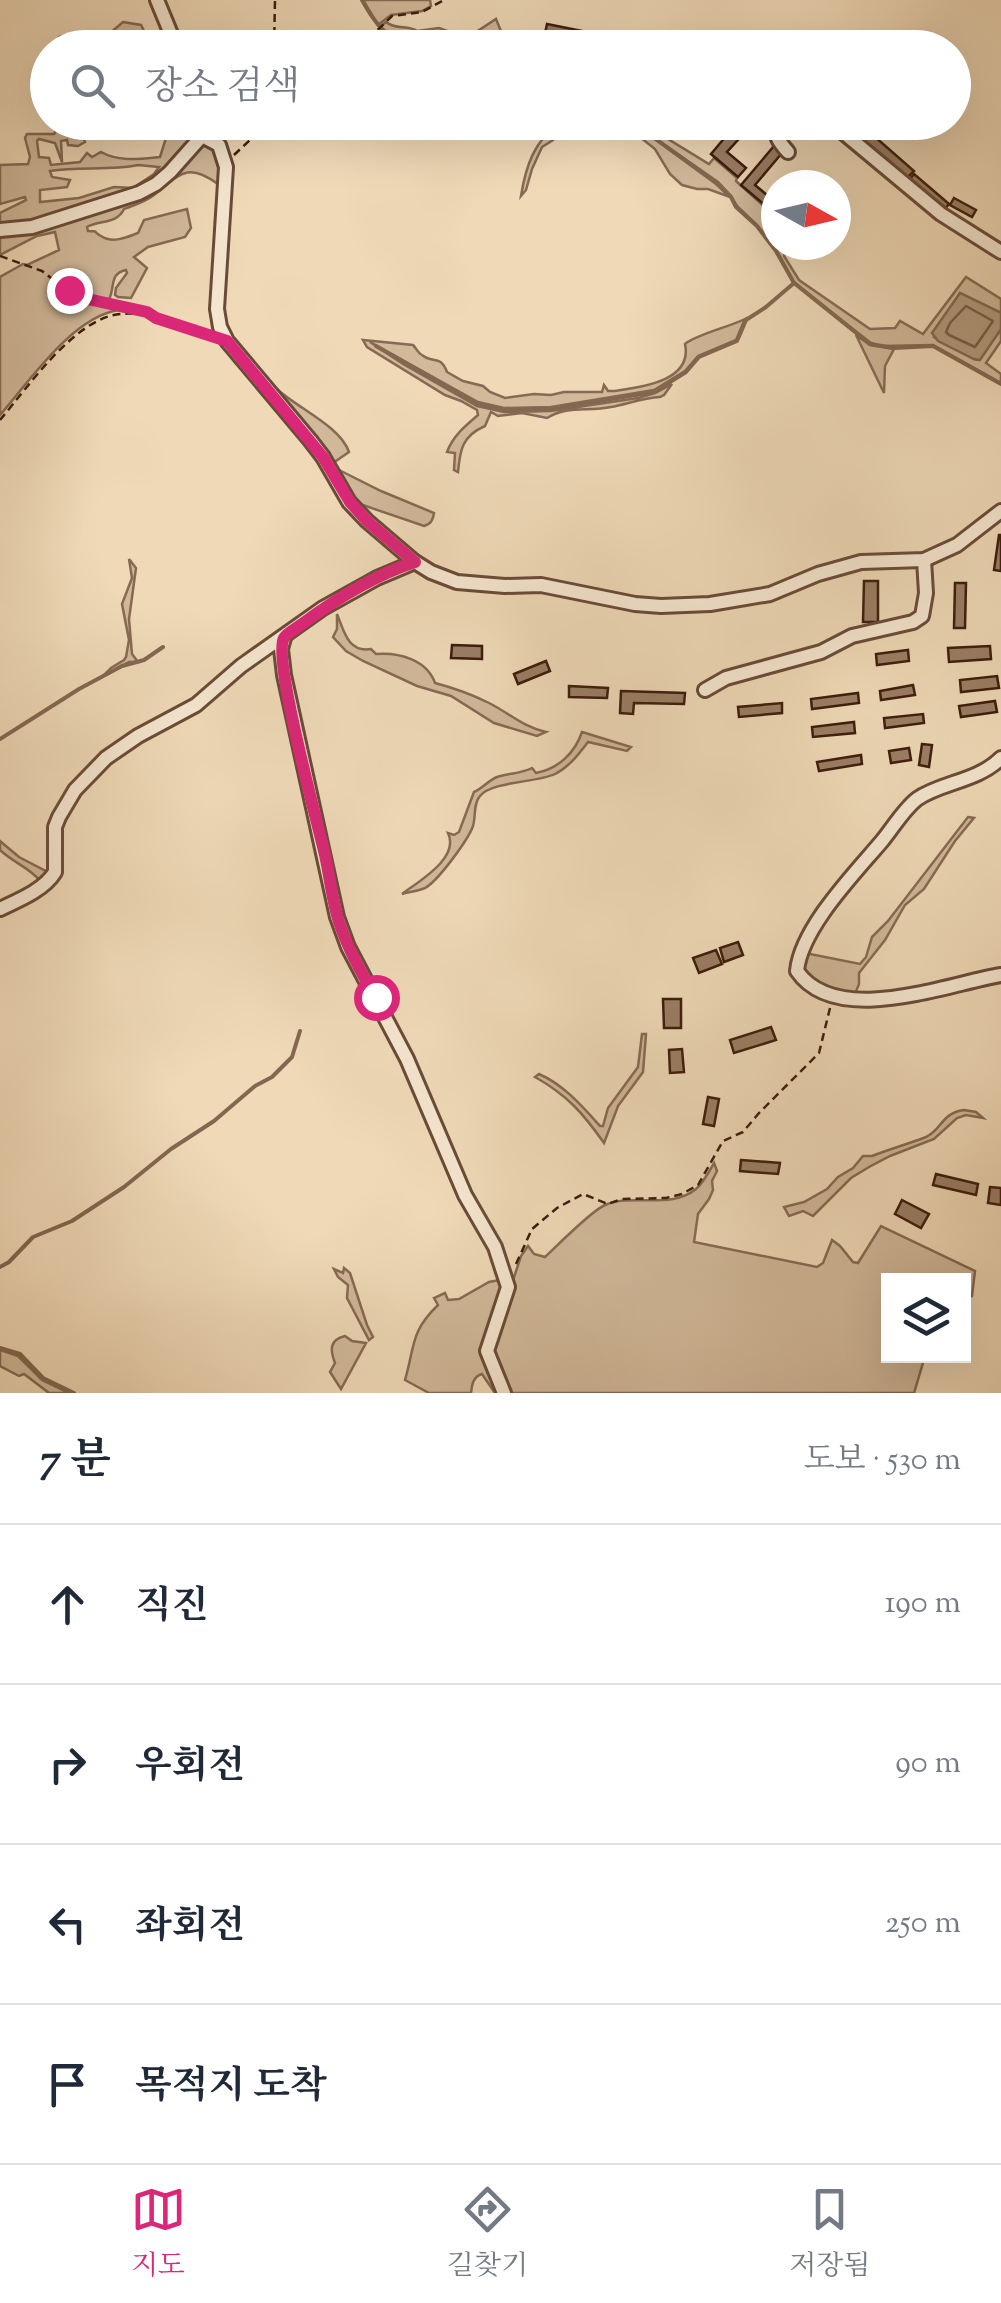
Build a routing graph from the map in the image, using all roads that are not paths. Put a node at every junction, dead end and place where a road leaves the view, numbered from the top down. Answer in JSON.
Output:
{"nodes":[{"id":1,"x":157,"y":0,"type":"edge"},
{"id":2,"x":169,"y":30,"type":"edge"},
{"id":3,"x":198,"y":140,"type":"edge"},
{"id":4,"x":210,"y":140,"type":"edge"},
{"id":5,"x":777,"y":140,"type":"edge"},
{"id":6,"x":853,"y":140,"type":"edge"},
{"id":7,"x":788,"y":152,"type":"dead end"},
{"id":8,"x":0,"y":230,"type":"edge"},
{"id":9,"x":1001,"y":252,"type":"edge"},
{"id":10,"x":1001,"y":510,"type":"edge"},
{"id":11,"x":924,"y":560,"type":"junction"},
{"id":12,"x":415,"y":562,"type":"junction"},
{"id":13,"x":284,"y":638,"type":"junction"},
{"id":14,"x":705,"y":690,"type":"dead end"},
{"id":15,"x":1001,"y":758,"type":"edge"},
{"id":16,"x":0,"y":910,"type":"edge"},
{"id":17,"x":1001,"y":976,"type":"edge"},
{"id":18,"x":504,"y":1393,"type":"edge"}],
"edges":[{"from":1,"to":2,"type":"street"},
{"from":3,"to":8,"type":"street"},
{"from":4,"to":12,"type":"street"},
{"from":5,"to":7,"type":"street"},
{"from":6,"to":9,"type":"street"},
{"from":10,"to":11,"type":"street"},
{"from":11,"to":12,"type":"street"},
{"from":11,"to":14,"type":"street"},
{"from":12,"to":13,"type":"street"},
{"from":13,"to":16,"type":"street"},
{"from":13,"to":18,"type":"street"},
{"from":15,"to":17,"type":"street"}]}
